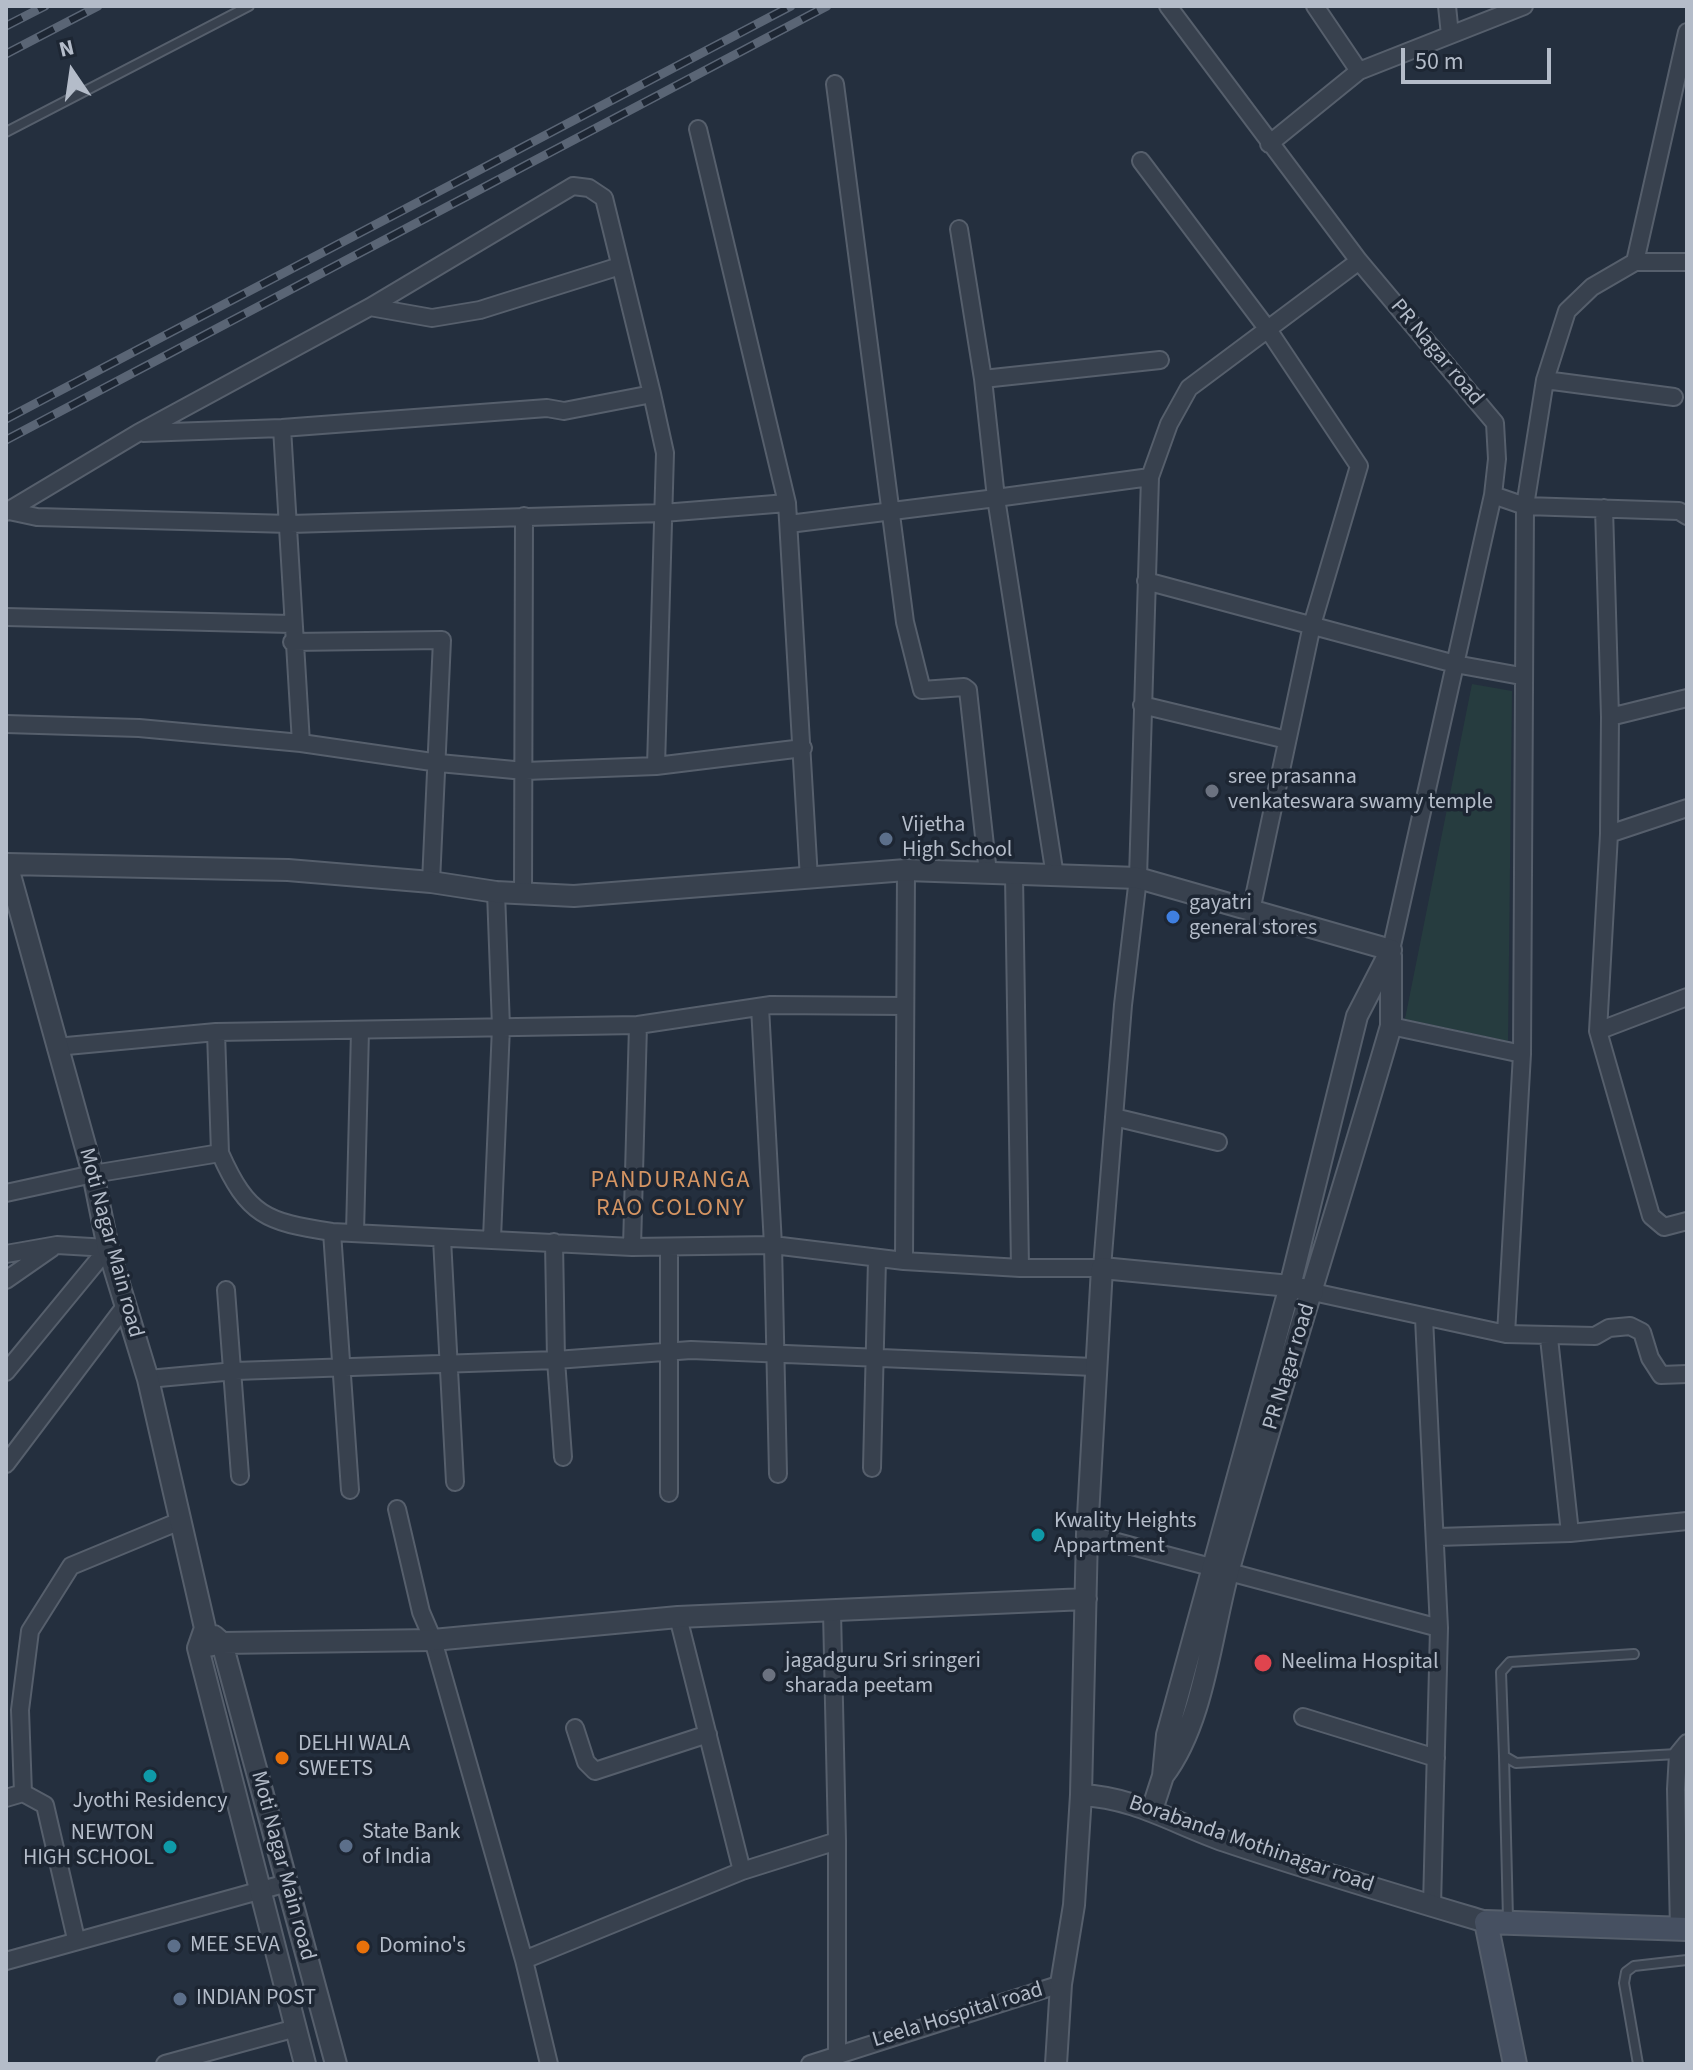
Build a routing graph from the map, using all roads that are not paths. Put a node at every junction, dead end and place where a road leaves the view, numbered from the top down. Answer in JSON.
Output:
{"nodes":[{"id":1,"x":249,"y":6,"type":"edge"},
{"id":2,"x":1168,"y":6,"type":"edge"},
{"id":3,"x":1315,"y":6,"type":"edge"},
{"id":4,"x":1447,"y":6,"type":"edge"},
{"id":5,"x":1524,"y":6,"type":"edge"},
{"id":6,"x":1687,"y":32,"type":"edge"},
{"id":7,"x":1450,"y":35,"type":"junction"},
{"id":8,"x":1359,"y":71,"type":"junction"},
{"id":9,"x":835,"y":84,"type":"dead end"},
{"id":10,"x":698,"y":129,"type":"dead end"},
{"id":11,"x":6,"y":132,"type":"edge"},
{"id":12,"x":1269,"y":144,"type":"junction"},
{"id":13,"x":1141,"y":161,"type":"dead end"},
{"id":14,"x":959,"y":229,"type":"dead end"},
{"id":15,"x":1359,"y":261,"type":"junction"},
{"id":16,"x":1635,"y":262,"type":"junction"},
{"id":17,"x":1687,"y":262,"type":"edge"},
{"id":18,"x":620,"y":266,"type":"junction"},
{"id":19,"x":370,"y":307,"type":"junction"},
{"id":20,"x":1269,"y":331,"type":"junction"},
{"id":21,"x":1160,"y":360,"type":"dead end"},
{"id":22,"x":983,"y":379,"type":"junction"},
{"id":23,"x":1545,"y":380,"type":"junction"},
{"id":24,"x":652,"y":394,"type":"junction"},
{"id":25,"x":1674,"y":397,"type":"dead end"},
{"id":26,"x":282,"y":428,"type":"junction"},
{"id":27,"x":138,"y":433,"type":"junction"},
{"id":28,"x":1150,"y":477,"type":"junction"},
{"id":29,"x":1493,"y":495,"type":"junction"},
{"id":30,"x":996,"y":498,"type":"junction"},
{"id":31,"x":787,"y":503,"type":"junction"},
{"id":32,"x":1525,"y":506,"type":"junction"},
{"id":33,"x":1604,"y":508,"type":"junction"},
{"id":34,"x":8,"y":511,"type":"edge"},
{"id":35,"x":890,"y":511,"type":"junction"},
{"id":36,"x":663,"y":513,"type":"junction"},
{"id":37,"x":524,"y":516,"type":"junction"},
{"id":38,"x":1687,"y":516,"type":"edge"},
{"id":39,"x":290,"y":524,"type":"junction"},
{"id":40,"x":789,"y":524,"type":"junction"},
{"id":41,"x":1146,"y":581,"type":"junction"},
{"id":42,"x":6,"y":617,"type":"edge"},
{"id":43,"x":291,"y":624,"type":"junction"},
{"id":44,"x":1312,"y":625,"type":"junction"},
{"id":45,"x":292,"y":642,"type":"junction"},
{"id":46,"x":1455,"y":664,"type":"junction"},
{"id":47,"x":1521,"y":676,"type":"junction"},
{"id":48,"x":1687,"y":698,"type":"edge"},
{"id":49,"x":1142,"y":705,"type":"junction"},
{"id":50,"x":1610,"y":717,"type":"junction"},
{"id":51,"x":6,"y":724,"type":"edge"},
{"id":52,"x":1287,"y":740,"type":"junction"},
{"id":53,"x":301,"y":743,"type":"junction"},
{"id":54,"x":803,"y":748,"type":"junction"},
{"id":55,"x":439,"y":763,"type":"junction"},
{"id":56,"x":656,"y":766,"type":"junction"},
{"id":57,"x":525,"y":771,"type":"junction"},
{"id":58,"x":1687,"y":808,"type":"edge"},
{"id":59,"x":1609,"y":834,"type":"junction"},
{"id":60,"x":6,"y":862,"type":"edge"},
{"id":61,"x":906,"y":870,"type":"junction"},
{"id":62,"x":988,"y":873,"type":"junction"},
{"id":63,"x":1014,"y":875,"type":"junction"},
{"id":64,"x":1055,"y":876,"type":"junction"},
{"id":65,"x":1138,"y":878,"type":"junction"},
{"id":66,"x":809,"y":879,"type":"junction"},
{"id":67,"x":431,"y":882,"type":"junction"},
{"id":68,"x":496,"y":892,"type":"junction"},
{"id":69,"x":523,"y":895,"type":"junction"},
{"id":70,"x":1251,"y":911,"type":"junction"},
{"id":71,"x":1391,"y":950,"type":"junction"},
{"id":72,"x":1687,"y":997,"type":"edge"},
{"id":73,"x":905,"y":1006,"type":"junction"},
{"id":74,"x":760,"y":1007,"type":"junction"},
{"id":75,"x":638,"y":1025,"type":"junction"},
{"id":76,"x":1391,"y":1026,"type":"junction"},
{"id":77,"x":501,"y":1027,"type":"junction"},
{"id":78,"x":360,"y":1031,"type":"junction"},
{"id":79,"x":1598,"y":1031,"type":"junction"},
{"id":80,"x":216,"y":1032,"type":"junction"},
{"id":81,"x":56,"y":1047,"type":"junction"},
{"id":82,"x":1522,"y":1054,"type":"junction"},
{"id":83,"x":1114,"y":1117,"type":"junction"},
{"id":84,"x":1218,"y":1142,"type":"dead end"},
{"id":85,"x":220,"y":1153,"type":"junction"},
{"id":86,"x":93,"y":1174,"type":"junction"},
{"id":87,"x":6,"y":1193,"type":"edge"},
{"id":88,"x":1687,"y":1221,"type":"edge"},
{"id":89,"x":332,"y":1232,"type":"junction"},
{"id":90,"x":355,"y":1233,"type":"junction"},
{"id":91,"x":492,"y":1238,"type":"junction"},
{"id":92,"x":442,"y":1239,"type":"junction"},
{"id":93,"x":554,"y":1242,"type":"junction"},
{"id":94,"x":57,"y":1245,"type":"junction"},
{"id":95,"x":773,"y":1245,"type":"junction"},
{"id":96,"x":632,"y":1247,"type":"junction"},
{"id":97,"x":669,"y":1247,"type":"junction"},
{"id":98,"x":108,"y":1248,"type":"junction"},
{"id":99,"x":6,"y":1254,"type":"edge"},
{"id":100,"x":877,"y":1259,"type":"junction"},
{"id":101,"x":904,"y":1261,"type":"junction"},
{"id":102,"x":1020,"y":1268,"type":"junction"},
{"id":103,"x":1102,"y":1268,"type":"junction"},
{"id":104,"x":6,"y":1280,"type":"edge"},
{"id":105,"x":1290,"y":1286,"type":"junction"},
{"id":106,"x":226,"y":1290,"type":"dead end"},
{"id":107,"x":1313,"y":1292,"type":"junction"},
{"id":108,"x":126,"y":1305,"type":"junction"},
{"id":109,"x":1424,"y":1318,"type":"junction"},
{"id":110,"x":1506,"y":1334,"type":"junction"},
{"id":111,"x":1549,"y":1338,"type":"junction"},
{"id":112,"x":668,"y":1352,"type":"junction"},
{"id":113,"x":775,"y":1354,"type":"junction"},
{"id":114,"x":875,"y":1358,"type":"junction"},
{"id":115,"x":556,"y":1360,"type":"junction"},
{"id":116,"x":449,"y":1364,"type":"junction"},
{"id":117,"x":1094,"y":1367,"type":"junction"},
{"id":118,"x":340,"y":1368,"type":"junction"},
{"id":119,"x":235,"y":1371,"type":"junction"},
{"id":120,"x":6,"y":1372,"type":"edge"},
{"id":121,"x":1687,"y":1374,"type":"edge"},
{"id":122,"x":148,"y":1379,"type":"junction"},
{"id":123,"x":563,"y":1457,"type":"dead end"},
{"id":124,"x":6,"y":1464,"type":"edge"},
{"id":125,"x":872,"y":1468,"type":"dead end"},
{"id":126,"x":778,"y":1474,"type":"dead end"},
{"id":127,"x":240,"y":1476,"type":"dead end"},
{"id":128,"x":455,"y":1482,"type":"dead end"},
{"id":129,"x":350,"y":1490,"type":"dead end"},
{"id":130,"x":669,"y":1493,"type":"dead end"},
{"id":131,"x":397,"y":1509,"type":"dead end"},
{"id":132,"x":180,"y":1521,"type":"junction"},
{"id":133,"x":1687,"y":1521,"type":"edge"},
{"id":134,"x":1570,"y":1533,"type":"junction"},
{"id":135,"x":1087,"y":1534,"type":"junction"},
{"id":136,"x":1437,"y":1537,"type":"junction"},
{"id":137,"x":1220,"y":1567,"type":"junction"},
{"id":138,"x":1086,"y":1599,"type":"junction"},
{"id":139,"x":832,"y":1611,"type":"junction"},
{"id":140,"x":678,"y":1617,"type":"junction"},
{"id":141,"x":1439,"y":1628,"type":"junction"},
{"id":142,"x":201,"y":1638,"type":"junction"},
{"id":143,"x":433,"y":1640,"type":"junction"},
{"id":144,"x":222,"y":1643,"type":"junction"},
{"id":145,"x":1634,"y":1654,"type":"dead end"},
{"id":146,"x":1303,"y":1717,"type":"dead end"},
{"id":147,"x":575,"y":1728,"type":"dead end"},
{"id":148,"x":708,"y":1734,"type":"junction"},
{"id":149,"x":1682,"y":1749,"type":"edge"},
{"id":150,"x":1504,"y":1756,"type":"junction"},
{"id":151,"x":1436,"y":1758,"type":"junction"},
{"id":152,"x":23,"y":1793,"type":"junction"},
{"id":153,"x":1081,"y":1795,"type":"junction"},
{"id":154,"x":6,"y":1798,"type":"edge"},
{"id":155,"x":1152,"y":1810,"type":"junction"},
{"id":156,"x":837,"y":1841,"type":"junction"},
{"id":157,"x":742,"y":1871,"type":"junction"},
{"id":158,"x":287,"y":1883,"type":"junction"},
{"id":159,"x":258,"y":1892,"type":"junction"},
{"id":160,"x":1432,"y":1906,"type":"junction"},
{"id":161,"x":1497,"y":1923,"type":"junction"},
{"id":162,"x":1683,"y":1929,"type":"edge"},
{"id":163,"x":76,"y":1939,"type":"junction"},
{"id":164,"x":524,"y":1960,"type":"junction"},
{"id":165,"x":1687,"y":1960,"type":"edge"},
{"id":166,"x":6,"y":1961,"type":"edge"},
{"id":167,"x":1061,"y":1984,"type":"junction"},
{"id":168,"x":296,"y":2028,"type":"junction"},
{"id":169,"x":837,"y":2053,"type":"junction"},
{"id":170,"x":165,"y":2064,"type":"edge"},
{"id":171,"x":305,"y":2064,"type":"edge"},
{"id":172,"x":336,"y":2064,"type":"edge"},
{"id":173,"x":549,"y":2064,"type":"edge"},
{"id":174,"x":810,"y":2064,"type":"edge"},
{"id":175,"x":1056,"y":2064,"type":"edge"},
{"id":176,"x":1515,"y":2064,"type":"edge"},
{"id":177,"x":1638,"y":2064,"type":"edge"}],
"edges":[{"from":1,"to":11,"type":"lane"},
{"from":2,"to":12,"type":"street","name":"PR Nagar road"},
{"from":3,"to":8,"type":"street"},
{"from":4,"to":7,"type":"street"},
{"from":5,"to":7,"type":"street"},
{"from":6,"to":16,"type":"street"},
{"from":7,"to":8,"type":"street"},
{"from":8,"to":12,"type":"street"},
{"from":9,"to":35,"type":"street"},
{"from":10,"to":31,"type":"street"},
{"from":12,"to":15,"type":"street","name":"PR Nagar road"},
{"from":13,"to":20,"type":"street"},
{"from":14,"to":22,"type":"street"},
{"from":15,"to":20,"type":"street"},
{"from":15,"to":29,"type":"street","name":"PR Nagar road"},
{"from":16,"to":17,"type":"street"},
{"from":16,"to":23,"type":"street"},
{"from":18,"to":19,"type":"street"},
{"from":18,"to":19,"type":"street"},
{"from":18,"to":24,"type":"street"},
{"from":19,"to":27,"type":"street"},
{"from":20,"to":28,"type":"street"},
{"from":20,"to":44,"type":"street"},
{"from":21,"to":22,"type":"street"},
{"from":22,"to":30,"type":"street"},
{"from":23,"to":25,"type":"street"},
{"from":23,"to":32,"type":"street"},
{"from":24,"to":26,"type":"street"},
{"from":24,"to":36,"type":"street"},
{"from":26,"to":27,"type":"street"},
{"from":26,"to":39,"type":"street"},
{"from":27,"to":34,"type":"street"},
{"from":28,"to":30,"type":"street"},
{"from":28,"to":41,"type":"street"},
{"from":29,"to":32,"type":"street"},
{"from":29,"to":46,"type":"street","name":"PR Nagar road"},
{"from":30,"to":35,"type":"street"},
{"from":30,"to":64,"type":"street"},
{"from":31,"to":36,"type":"street"},
{"from":31,"to":40,"type":"street"},
{"from":32,"to":33,"type":"street"},
{"from":32,"to":47,"type":"street"},
{"from":33,"to":38,"type":"street"},
{"from":33,"to":50,"type":"street"},
{"from":34,"to":39,"type":"street"},
{"from":35,"to":40,"type":"street"},
{"from":35,"to":62,"type":"street"},
{"from":36,"to":37,"type":"street"},
{"from":36,"to":56,"type":"street"},
{"from":37,"to":39,"type":"street"},
{"from":37,"to":57,"type":"street"},
{"from":39,"to":43,"type":"street"},
{"from":40,"to":54,"type":"street"},
{"from":41,"to":44,"type":"street"},
{"from":41,"to":49,"type":"street"},
{"from":42,"to":43,"type":"street"},
{"from":43,"to":45,"type":"street"},
{"from":44,"to":46,"type":"street"},
{"from":44,"to":52,"type":"street"},
{"from":45,"to":53,"type":"street"},
{"from":45,"to":55,"type":"street"},
{"from":46,"to":47,"type":"street"},
{"from":46,"to":71,"type":"street","name":"PR Nagar road"},
{"from":47,"to":82,"type":"street"},
{"from":48,"to":50,"type":"street"},
{"from":49,"to":52,"type":"street"},
{"from":49,"to":65,"type":"street"},
{"from":50,"to":59,"type":"street"},
{"from":51,"to":53,"type":"street"},
{"from":52,"to":70,"type":"street"},
{"from":53,"to":55,"type":"street"},
{"from":54,"to":56,"type":"street"},
{"from":54,"to":66,"type":"street"},
{"from":55,"to":57,"type":"street"},
{"from":55,"to":67,"type":"street"},
{"from":56,"to":57,"type":"street"},
{"from":57,"to":69,"type":"street"},
{"from":58,"to":59,"type":"street"},
{"from":59,"to":79,"type":"street"},
{"from":60,"to":67,"type":"street"},
{"from":60,"to":81,"type":"street","name":"Moti Nagar Main road"},
{"from":61,"to":62,"type":"street"},
{"from":61,"to":66,"type":"street"},
{"from":61,"to":73,"type":"street"},
{"from":62,"to":63,"type":"street"},
{"from":63,"to":64,"type":"street"},
{"from":63,"to":102,"type":"street"},
{"from":64,"to":65,"type":"street"},
{"from":65,"to":70,"type":"street"},
{"from":65,"to":83,"type":"street"},
{"from":66,"to":69,"type":"street"},
{"from":67,"to":68,"type":"street"},
{"from":68,"to":69,"type":"street"},
{"from":68,"to":77,"type":"street"},
{"from":70,"to":71,"type":"street"},
{"from":71,"to":76,"type":"street","name":"PR Nagar road"},
{"from":71,"to":105,"type":"street","name":"PR Nagar road"},
{"from":72,"to":79,"type":"street"},
{"from":73,"to":74,"type":"street"},
{"from":73,"to":101,"type":"street"},
{"from":74,"to":75,"type":"street"},
{"from":74,"to":95,"type":"street"},
{"from":75,"to":77,"type":"street"},
{"from":75,"to":96,"type":"street"},
{"from":76,"to":82,"type":"street"},
{"from":76,"to":107,"type":"street","name":"PR Nagar road"},
{"from":77,"to":78,"type":"street"},
{"from":77,"to":91,"type":"street"},
{"from":78,"to":80,"type":"street"},
{"from":78,"to":90,"type":"street"},
{"from":79,"to":88,"type":"street"},
{"from":80,"to":81,"type":"street"},
{"from":80,"to":85,"type":"street"},
{"from":81,"to":86,"type":"street","name":"Moti Nagar Main road"},
{"from":82,"to":110,"type":"street"},
{"from":83,"to":84,"type":"street"},
{"from":83,"to":103,"type":"street"},
{"from":85,"to":86,"type":"street"},
{"from":85,"to":89,"type":"street"},
{"from":86,"to":87,"type":"street"},
{"from":86,"to":98,"type":"street","name":"Moti Nagar Main road"},
{"from":89,"to":90,"type":"street"},
{"from":89,"to":118,"type":"street"},
{"from":90,"to":92,"type":"street"},
{"from":91,"to":92,"type":"street"},
{"from":91,"to":93,"type":"street"},
{"from":92,"to":116,"type":"street"},
{"from":93,"to":96,"type":"street"},
{"from":93,"to":115,"type":"street"},
{"from":94,"to":98,"type":"street"},
{"from":94,"to":99,"type":"street"},
{"from":94,"to":104,"type":"street"},
{"from":95,"to":97,"type":"street"},
{"from":95,"to":100,"type":"street"},
{"from":95,"to":113,"type":"street"},
{"from":96,"to":97,"type":"street"},
{"from":97,"to":112,"type":"street"},
{"from":98,"to":108,"type":"street","name":"Moti Nagar Main road"},
{"from":98,"to":120,"type":"street"},
{"from":100,"to":101,"type":"street"},
{"from":100,"to":114,"type":"street"},
{"from":101,"to":102,"type":"street"},
{"from":102,"to":103,"type":"street"},
{"from":103,"to":105,"type":"street"},
{"from":103,"to":117,"type":"street"},
{"from":105,"to":107,"type":"street"},
{"from":105,"to":137,"type":"street","name":"PR Nagar road"},
{"from":106,"to":119,"type":"street"},
{"from":107,"to":109,"type":"street"},
{"from":107,"to":137,"type":"street","name":"PR Nagar road"},
{"from":108,"to":122,"type":"street","name":"Moti Nagar Main road"},
{"from":108,"to":124,"type":"street"},
{"from":109,"to":110,"type":"street"},
{"from":109,"to":136,"type":"street"},
{"from":110,"to":111,"type":"street"},
{"from":111,"to":121,"type":"street"},
{"from":111,"to":134,"type":"street"},
{"from":112,"to":113,"type":"street"},
{"from":112,"to":115,"type":"street"},
{"from":112,"to":130,"type":"street"},
{"from":113,"to":114,"type":"street"},
{"from":113,"to":126,"type":"street"},
{"from":114,"to":117,"type":"street"},
{"from":114,"to":125,"type":"street"},
{"from":115,"to":116,"type":"street"},
{"from":115,"to":123,"type":"street"},
{"from":116,"to":118,"type":"street"},
{"from":116,"to":128,"type":"street"},
{"from":117,"to":135,"type":"street"},
{"from":118,"to":119,"type":"street"},
{"from":118,"to":129,"type":"street"},
{"from":119,"to":122,"type":"street"},
{"from":119,"to":127,"type":"street"},
{"from":122,"to":132,"type":"street","name":"Moti Nagar Main road"},
{"from":131,"to":143,"type":"street"},
{"from":132,"to":142,"type":"street","name":"Moti Nagar Main road"},
{"from":132,"to":152,"type":"street"},
{"from":133,"to":134,"type":"street"},
{"from":134,"to":136,"type":"street"},
{"from":135,"to":137,"type":"street"},
{"from":135,"to":138,"type":"street"},
{"from":136,"to":141,"type":"street"},
{"from":137,"to":141,"type":"street"},
{"from":137,"to":155,"type":"street","name":"PR Nagar road"},
{"from":138,"to":139,"type":"street"},
{"from":138,"to":153,"type":"street"},
{"from":139,"to":140,"type":"street"},
{"from":139,"to":156,"type":"street"},
{"from":140,"to":143,"type":"street"},
{"from":140,"to":148,"type":"street"},
{"from":141,"to":151,"type":"street"},
{"from":142,"to":144,"type":"street"},
{"from":142,"to":159,"type":"street","name":"Moti Nagar Main road"},
{"from":143,"to":144,"type":"street"},
{"from":143,"to":164,"type":"street"},
{"from":144,"to":158,"type":"street","name":"Moti Nagar Main road"},
{"from":145,"to":150,"type":"lane"},
{"from":146,"to":151,"type":"street"},
{"from":147,"to":148,"type":"street"},
{"from":148,"to":157,"type":"street"},
{"from":149,"to":150,"type":"lane"},
{"from":149,"to":162,"type":"street"},
{"from":150,"to":161,"type":"lane"},
{"from":151,"to":160,"type":"street"},
{"from":152,"to":154,"type":"street"},
{"from":152,"to":163,"type":"street"},
{"from":153,"to":155,"type":"street","name":"Borabanda Mothinagar road"},
{"from":153,"to":167,"type":"street"},
{"from":155,"to":160,"type":"street","name":"Borabanda Mothinagar road"},
{"from":156,"to":157,"type":"street"},
{"from":156,"to":169,"type":"street"},
{"from":157,"to":164,"type":"street"},
{"from":158,"to":159,"type":"street"},
{"from":158,"to":172,"type":"street","name":"Moti Nagar Main road"},
{"from":159,"to":163,"type":"street"},
{"from":159,"to":168,"type":"street","name":"Moti Nagar Main road"},
{"from":160,"to":161,"type":"street","name":"Borabanda Mothinagar road"},
{"from":161,"to":162,"type":"main road","name":"Borabanda Mothinagar road"},
{"from":161,"to":176,"type":"main road"},
{"from":163,"to":166,"type":"street"},
{"from":164,"to":173,"type":"street"},
{"from":165,"to":177,"type":"lane"},
{"from":167,"to":169,"type":"street","name":"Leela Hospital road"},
{"from":167,"to":175,"type":"street"},
{"from":168,"to":170,"type":"street"},
{"from":168,"to":171,"type":"street","name":"Moti Nagar Main road"},
{"from":169,"to":174,"type":"street","name":"Leela Hospital road"}]}
